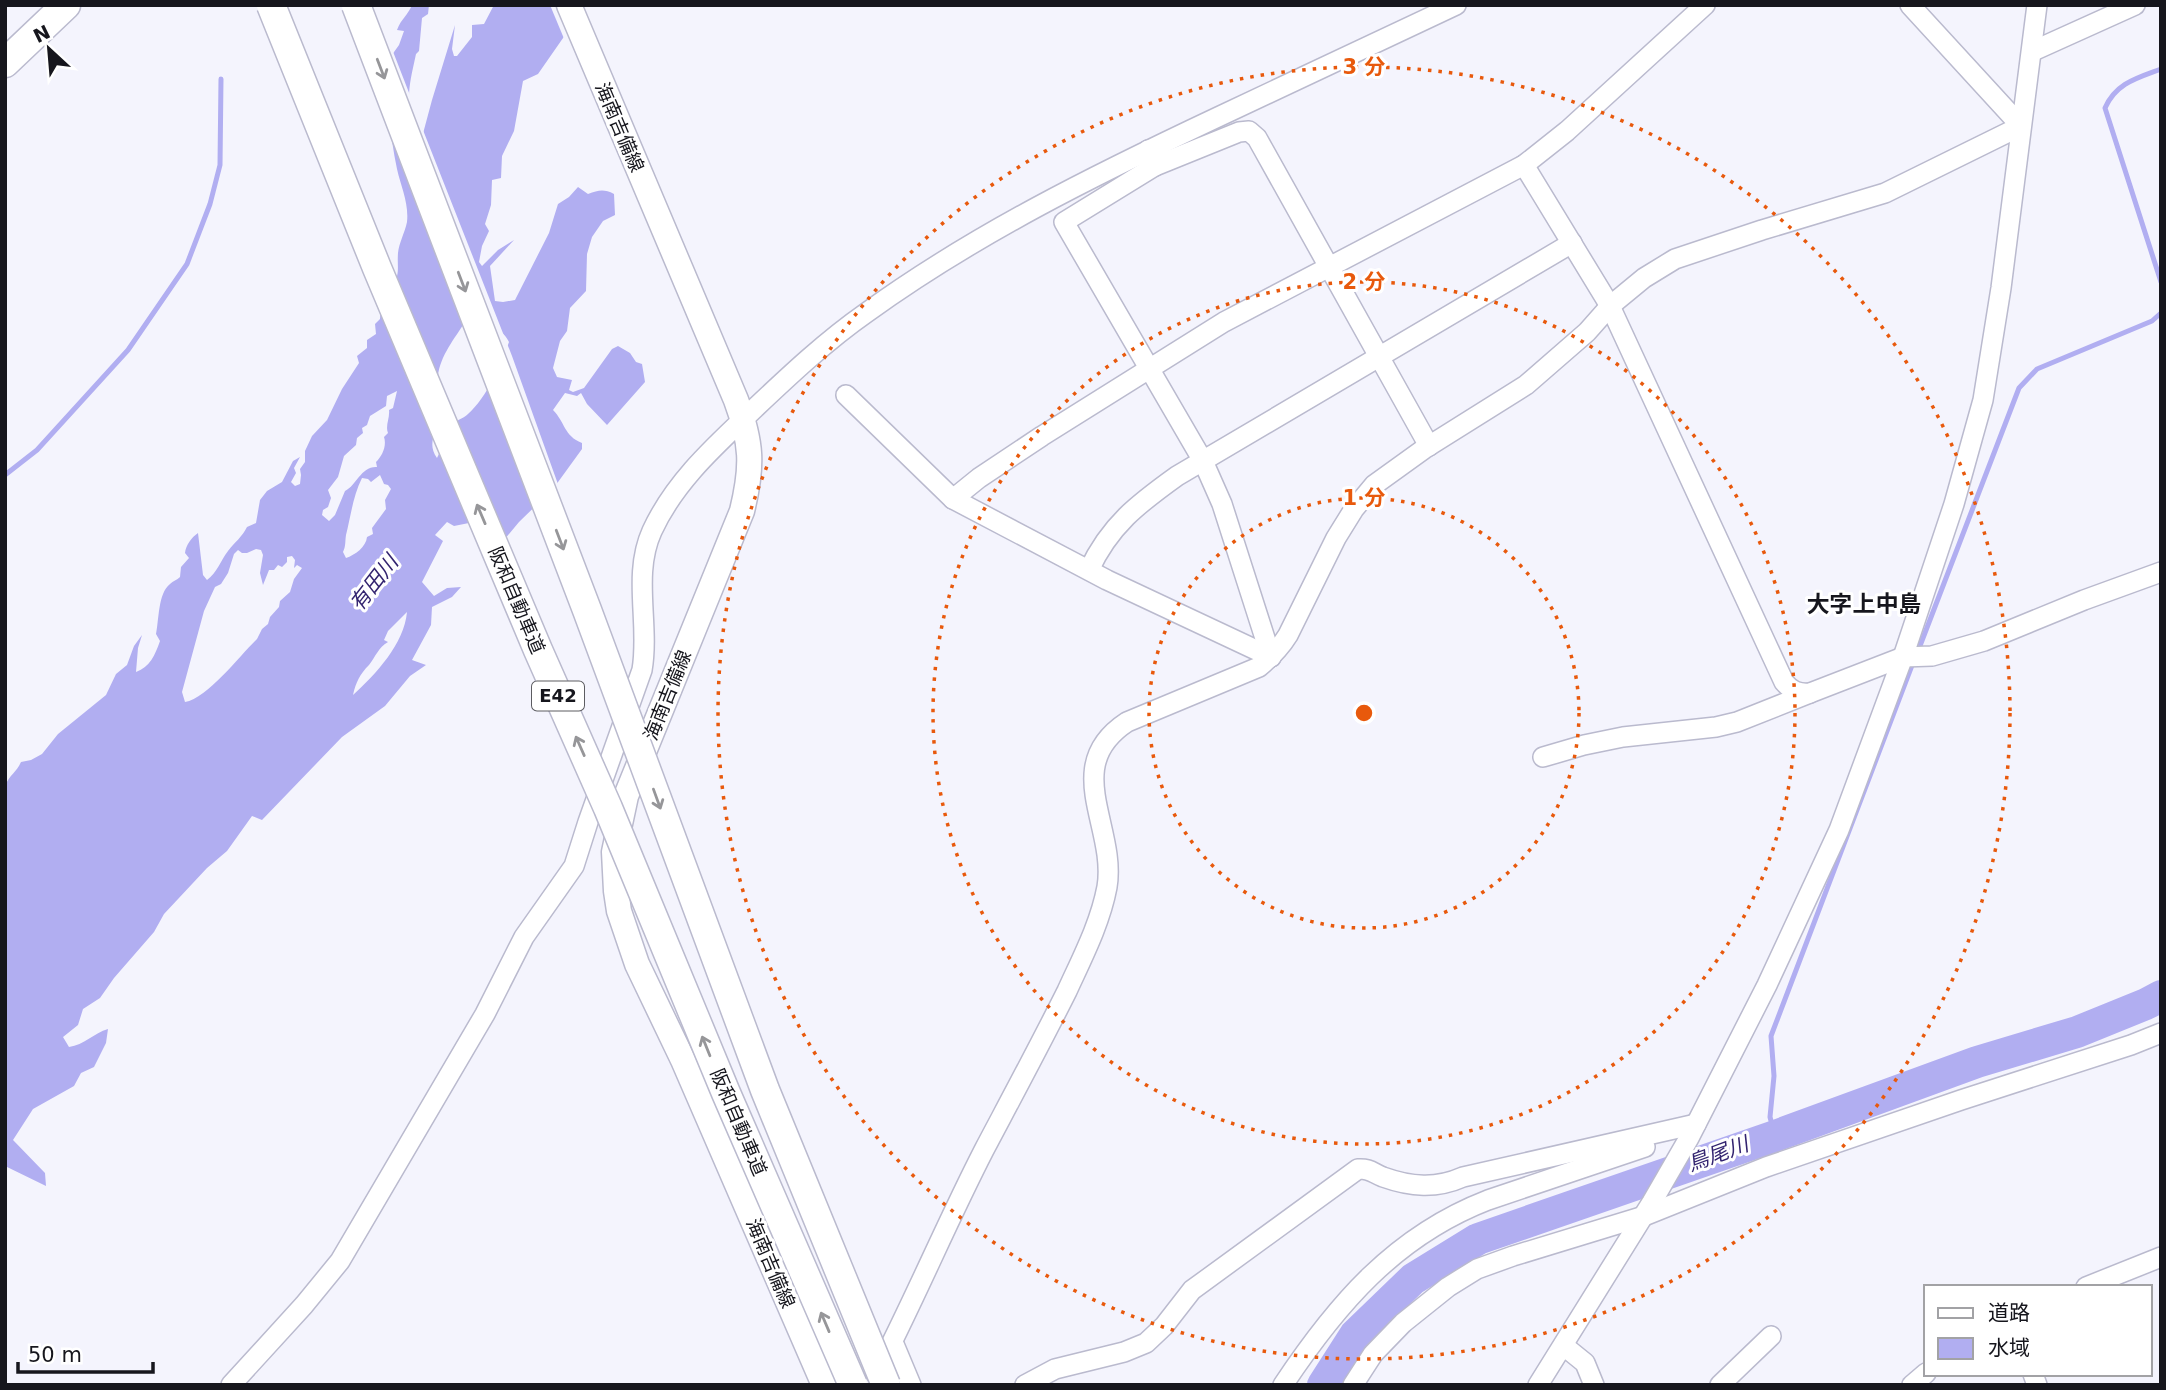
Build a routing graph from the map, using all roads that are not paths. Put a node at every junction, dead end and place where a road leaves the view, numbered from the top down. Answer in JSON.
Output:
{"nodes":[{"id":1,"x":66,"y":5,"type":"edge"},
{"id":2,"x":271,"y":5,"type":"edge"},
{"id":3,"x":356,"y":5,"type":"edge"},
{"id":4,"x":569,"y":5,"type":"edge"},
{"id":5,"x":1456,"y":5,"type":"edge"},
{"id":6,"x":1705,"y":5,"type":"edge"},
{"id":7,"x":1910,"y":5,"type":"edge"},
{"id":8,"x":2037,"y":5,"type":"edge"},
{"id":9,"x":2135,"y":5,"type":"edge"},
{"id":10,"x":2033,"y":51,"type":"junction"},
{"id":11,"x":5,"y":63,"type":"edge"},
{"id":12,"x":2021,"y":126,"type":"junction"},
{"id":13,"x":1152,"y":158,"type":"junction"},
{"id":14,"x":1524,"y":164,"type":"junction"},
{"id":15,"x":1572,"y":243,"type":"junction"},
{"id":16,"x":1329,"y":267,"type":"junction"},
{"id":17,"x":1610,"y":306,"type":"junction"},
{"id":18,"x":1378,"y":356,"type":"junction"},
{"id":19,"x":1149,"y":368,"type":"junction"},
{"id":20,"x":846,"y":395,"type":"dead end"},
{"id":21,"x":739,"y":410,"type":"junction"},
{"id":22,"x":1429,"y":446,"type":"junction"},
{"id":23,"x":1203,"y":461,"type":"junction"},
{"id":24,"x":953,"y":499,"type":"junction"},
{"id":25,"x":1090,"y":570,"type":"junction"},
{"id":26,"x":2161,"y":572,"type":"edge"},
{"id":27,"x":1271,"y":657,"type":"junction"},
{"id":28,"x":1903,"y":657,"type":"junction"},
{"id":29,"x":1810,"y":693,"type":"junction"},
{"id":30,"x":1544,"y":757,"type":"dead end"},
{"id":31,"x":2160,"y":1034,"type":"edge"},
{"id":32,"x":1693,"y":1130,"type":"junction"},
{"id":33,"x":1648,"y":1209,"type":"junction"},
{"id":34,"x":2161,"y":1257,"type":"edge"},
{"id":35,"x":2091,"y":1285,"type":"edge"},
{"id":36,"x":1772,"y":1336,"type":"dead end"},
{"id":37,"x":893,"y":1342,"type":"junction"},
{"id":38,"x":1564,"y":1346,"type":"junction"},
{"id":39,"x":231,"y":1385,"type":"edge"},
{"id":40,"x":824,"y":1385,"type":"edge"},
{"id":41,"x":853,"y":1385,"type":"edge"},
{"id":42,"x":871,"y":1385,"type":"edge"},
{"id":43,"x":886,"y":1385,"type":"edge"},
{"id":44,"x":911,"y":1385,"type":"edge"},
{"id":45,"x":1025,"y":1385,"type":"edge"},
{"id":46,"x":1283,"y":1385,"type":"edge"},
{"id":47,"x":1353,"y":1385,"type":"edge"},
{"id":48,"x":1538,"y":1385,"type":"edge"},
{"id":49,"x":1594,"y":1385,"type":"edge"},
{"id":50,"x":1720,"y":1385,"type":"edge"}],
"edges":[{"from":1,"to":11,"type":"highway"},
{"from":41,"to":2,"type":"highway","name":"阪和自動車道","number":"E42","one_way":true,"bridge":true},
{"from":3,"to":43,"type":"highway","name":"阪和自動車道","number":"E42","one_way":true,"bridge":true},
{"from":4,"to":21,"type":"main road","name":"海南吉備線"},
{"from":5,"to":13,"type":"street"},
{"from":6,"to":14,"type":"street"},
{"from":7,"to":12,"type":"street"},
{"from":8,"to":10,"type":"street"},
{"from":9,"to":10,"type":"street"},
{"from":10,"to":12,"type":"street"},
{"from":12,"to":17,"type":"street"},
{"from":12,"to":28,"type":"street"},
{"from":13,"to":16,"type":"street"},
{"from":13,"to":19,"type":"street"},
{"from":13,"to":21,"type":"street"},
{"from":14,"to":15,"type":"street"},
{"from":14,"to":16,"type":"street"},
{"from":15,"to":17,"type":"street"},
{"from":15,"to":18,"type":"street"},
{"from":16,"to":18,"type":"street"},
{"from":16,"to":19,"type":"street"},
{"from":17,"to":22,"type":"street"},
{"from":17,"to":29,"type":"street"},
{"from":18,"to":22,"type":"street"},
{"from":18,"to":23,"type":"street"},
{"from":19,"to":23,"type":"street"},
{"from":19,"to":24,"type":"street"},
{"from":20,"to":24,"type":"street"},
{"from":21,"to":39,"type":"street"},
{"from":21,"to":40,"type":"main road","name":"海南吉備線"},
{"from":22,"to":27,"type":"street"},
{"from":23,"to":25,"type":"street"},
{"from":23,"to":27,"type":"street"},
{"from":24,"to":25,"type":"street"},
{"from":25,"to":27,"type":"street"},
{"from":26,"to":28,"type":"street"},
{"from":27,"to":37,"type":"street"},
{"from":28,"to":29,"type":"street"},
{"from":28,"to":32,"type":"street"},
{"from":29,"to":30,"type":"street"},
{"from":31,"to":33,"type":"street"},
{"from":32,"to":33,"type":"street"},
{"from":32,"to":45,"type":"street"},
{"from":32,"to":46,"type":"street"},
{"from":33,"to":38,"type":"street"},
{"from":33,"to":47,"type":"street"},
{"from":34,"to":35,"type":"street"},
{"from":36,"to":50,"type":"street"},
{"from":37,"to":42,"type":"street"},
{"from":37,"to":44,"type":"street"},
{"from":38,"to":48,"type":"street"},
{"from":38,"to":49,"type":"street"}]}
